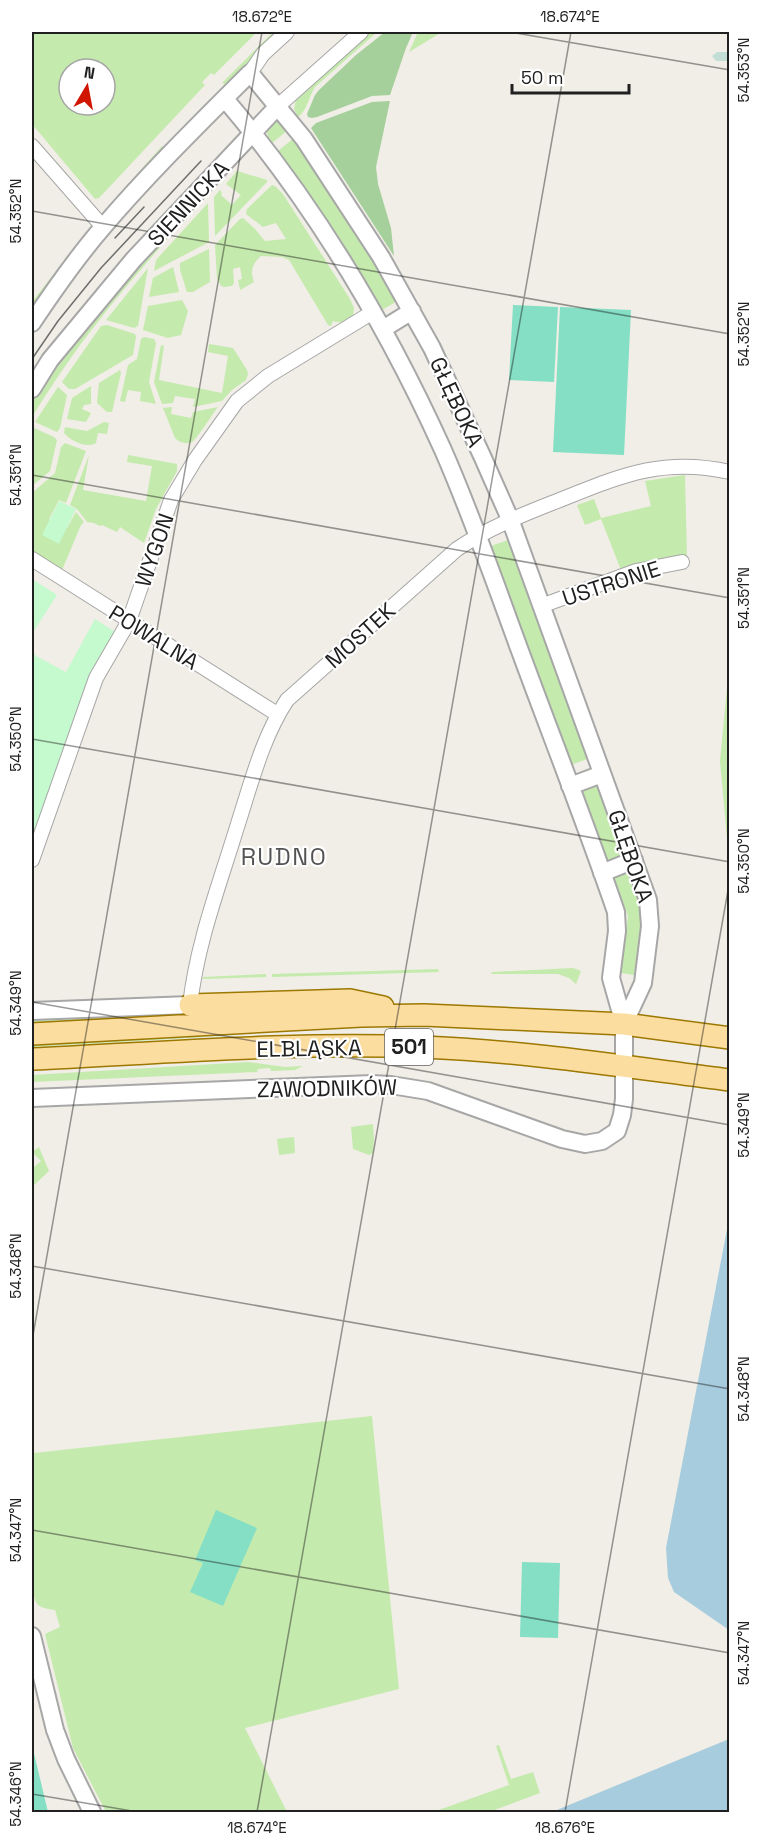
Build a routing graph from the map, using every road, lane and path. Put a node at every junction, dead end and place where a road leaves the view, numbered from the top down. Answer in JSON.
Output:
{"nodes":[{"id":1,"x":286,"y":32,"type":"edge"},
{"id":2,"x":361,"y":32,"type":"edge"},
{"id":3,"x":250,"y":74,"type":"junction"},
{"id":4,"x":225,"y":99,"type":"junction"},
{"id":5,"x":278,"y":106,"type":"junction"},
{"id":6,"x":252,"y":131,"type":"junction"},
{"id":7,"x":32,"y":146,"type":"edge"},
{"id":8,"x":103,"y":227,"type":"junction"},
{"id":9,"x":412,"y":311,"type":"junction"},
{"id":10,"x":373,"y":312,"type":"junction"},
{"id":11,"x":32,"y":323,"type":"edge"},
{"id":12,"x":383,"y":329,"type":"junction"},
{"id":13,"x":32,"y":389,"type":"edge"},
{"id":14,"x":729,"y":472,"type":"edge"},
{"id":15,"x":510,"y":519,"type":"junction"},
{"id":16,"x":477,"y":536,"type":"junction"},
{"id":17,"x":32,"y":559,"type":"edge"},
{"id":18,"x":682,"y":562,"type":"dead end"},
{"id":19,"x":541,"y":606,"type":"junction"},
{"id":20,"x":129,"y":621,"type":"junction"},
{"id":21,"x":277,"y":714,"type":"junction"},
{"id":22,"x":602,"y":774,"type":"junction"},
{"id":23,"x":570,"y":786,"type":"junction"},
{"id":24,"x":32,"y":860,"type":"edge"},
{"id":25,"x":634,"y":860,"type":"junction"},
{"id":26,"x":602,"y":873,"type":"junction"},
{"id":27,"x":190,"y":1005,"type":"junction"},
{"id":28,"x":32,"y":1011,"type":"edge"},
{"id":29,"x":424,"y":1015,"type":"junction"},
{"id":30,"x":624,"y":1024,"type":"junction"},
{"id":31,"x":32,"y":1034,"type":"edge"},
{"id":32,"x":729,"y":1038,"type":"edge"},
{"id":33,"x":32,"y":1059,"type":"edge"},
{"id":34,"x":624,"y":1067,"type":"junction"},
{"id":35,"x":729,"y":1080,"type":"edge"},
{"id":36,"x":32,"y":1098,"type":"edge"},
{"id":37,"x":32,"y":1636,"type":"edge"},
{"id":38,"x":92,"y":1812,"type":"edge"}],
"edges":[{"from":1,"to":3,"type":"street","name":"SIENNICKA"},
{"from":2,"to":5,"type":"street","name":"SIENNICKA"},
{"from":3,"to":4,"type":"street","name":"SIENNICKA"},
{"from":3,"to":5,"type":"street","name":"GŁĘBOKA"},
{"from":4,"to":6,"type":"street","name":"GŁĘBOKA"},
{"from":4,"to":8,"type":"street","name":"SIENNICKA"},
{"from":5,"to":6,"type":"street","name":"SIENNICKA"},
{"from":5,"to":9,"type":"street","name":"GŁĘBOKA"},
{"from":6,"to":10,"type":"street","name":"GŁĘBOKA"},
{"from":6,"to":13,"type":"street","name":"SIENNICKA"},
{"from":7,"to":8,"type":"street"},
{"from":8,"to":11,"type":"street","name":"SIENNICKA"},
{"from":9,"to":12,"type":"street"},
{"from":9,"to":15,"type":"street","name":"GŁĘBOKA"},
{"from":10,"to":12,"type":"street","name":"GŁĘBOKA"},
{"from":10,"to":20,"type":"street","name":"WYGON"},
{"from":12,"to":16,"type":"street","name":"GŁĘBOKA"},
{"from":14,"to":15,"type":"street","name":"MOSTEK"},
{"from":15,"to":16,"type":"street","name":"MOSTEK"},
{"from":15,"to":19,"type":"street","name":"GŁĘBOKA"},
{"from":16,"to":21,"type":"street","name":"MOSTEK"},
{"from":16,"to":23,"type":"street","name":"GŁĘBOKA"},
{"from":17,"to":20,"type":"street","name":"POWALNA"},
{"from":18,"to":19,"type":"street","name":"USTRONIE"},
{"from":19,"to":22,"type":"street","name":"GŁĘBOKA"},
{"from":20,"to":21,"type":"street","name":"POWALNA"},
{"from":20,"to":24,"type":"street","name":"WYGON"},
{"from":21,"to":27,"type":"street","name":"MOSTEK"},
{"from":22,"to":23,"type":"street"},
{"from":22,"to":25,"type":"street","name":"GŁĘBOKA"},
{"from":23,"to":26,"type":"street","name":"GŁĘBOKA"},
{"from":25,"to":26,"type":"street"},
{"from":25,"to":30,"type":"street","name":"GŁĘBOKA"},
{"from":26,"to":30,"type":"street","name":"GŁĘBOKA"},
{"from":27,"to":28,"type":"street"},
{"from":27,"to":29,"type":"main road"},
{"from":29,"to":30,"type":"main road","name":"ELBLĄSKA","number":"501"},
{"from":29,"to":31,"type":"main road","name":"ELBLĄSKA","number":"501"},
{"from":30,"to":32,"type":"main road","name":"ELBLĄSKA","number":"501"},
{"from":30,"to":34,"type":"street"},
{"from":33,"to":34,"type":"main road","name":"ELBLĄSKA","number":"501"},
{"from":34,"to":35,"type":"main road","name":"ELBLĄSKA","number":"501"},
{"from":34,"to":36,"type":"street","name":"ZAWODNIKÓW"},
{"from":37,"to":38,"type":"street"}]}
